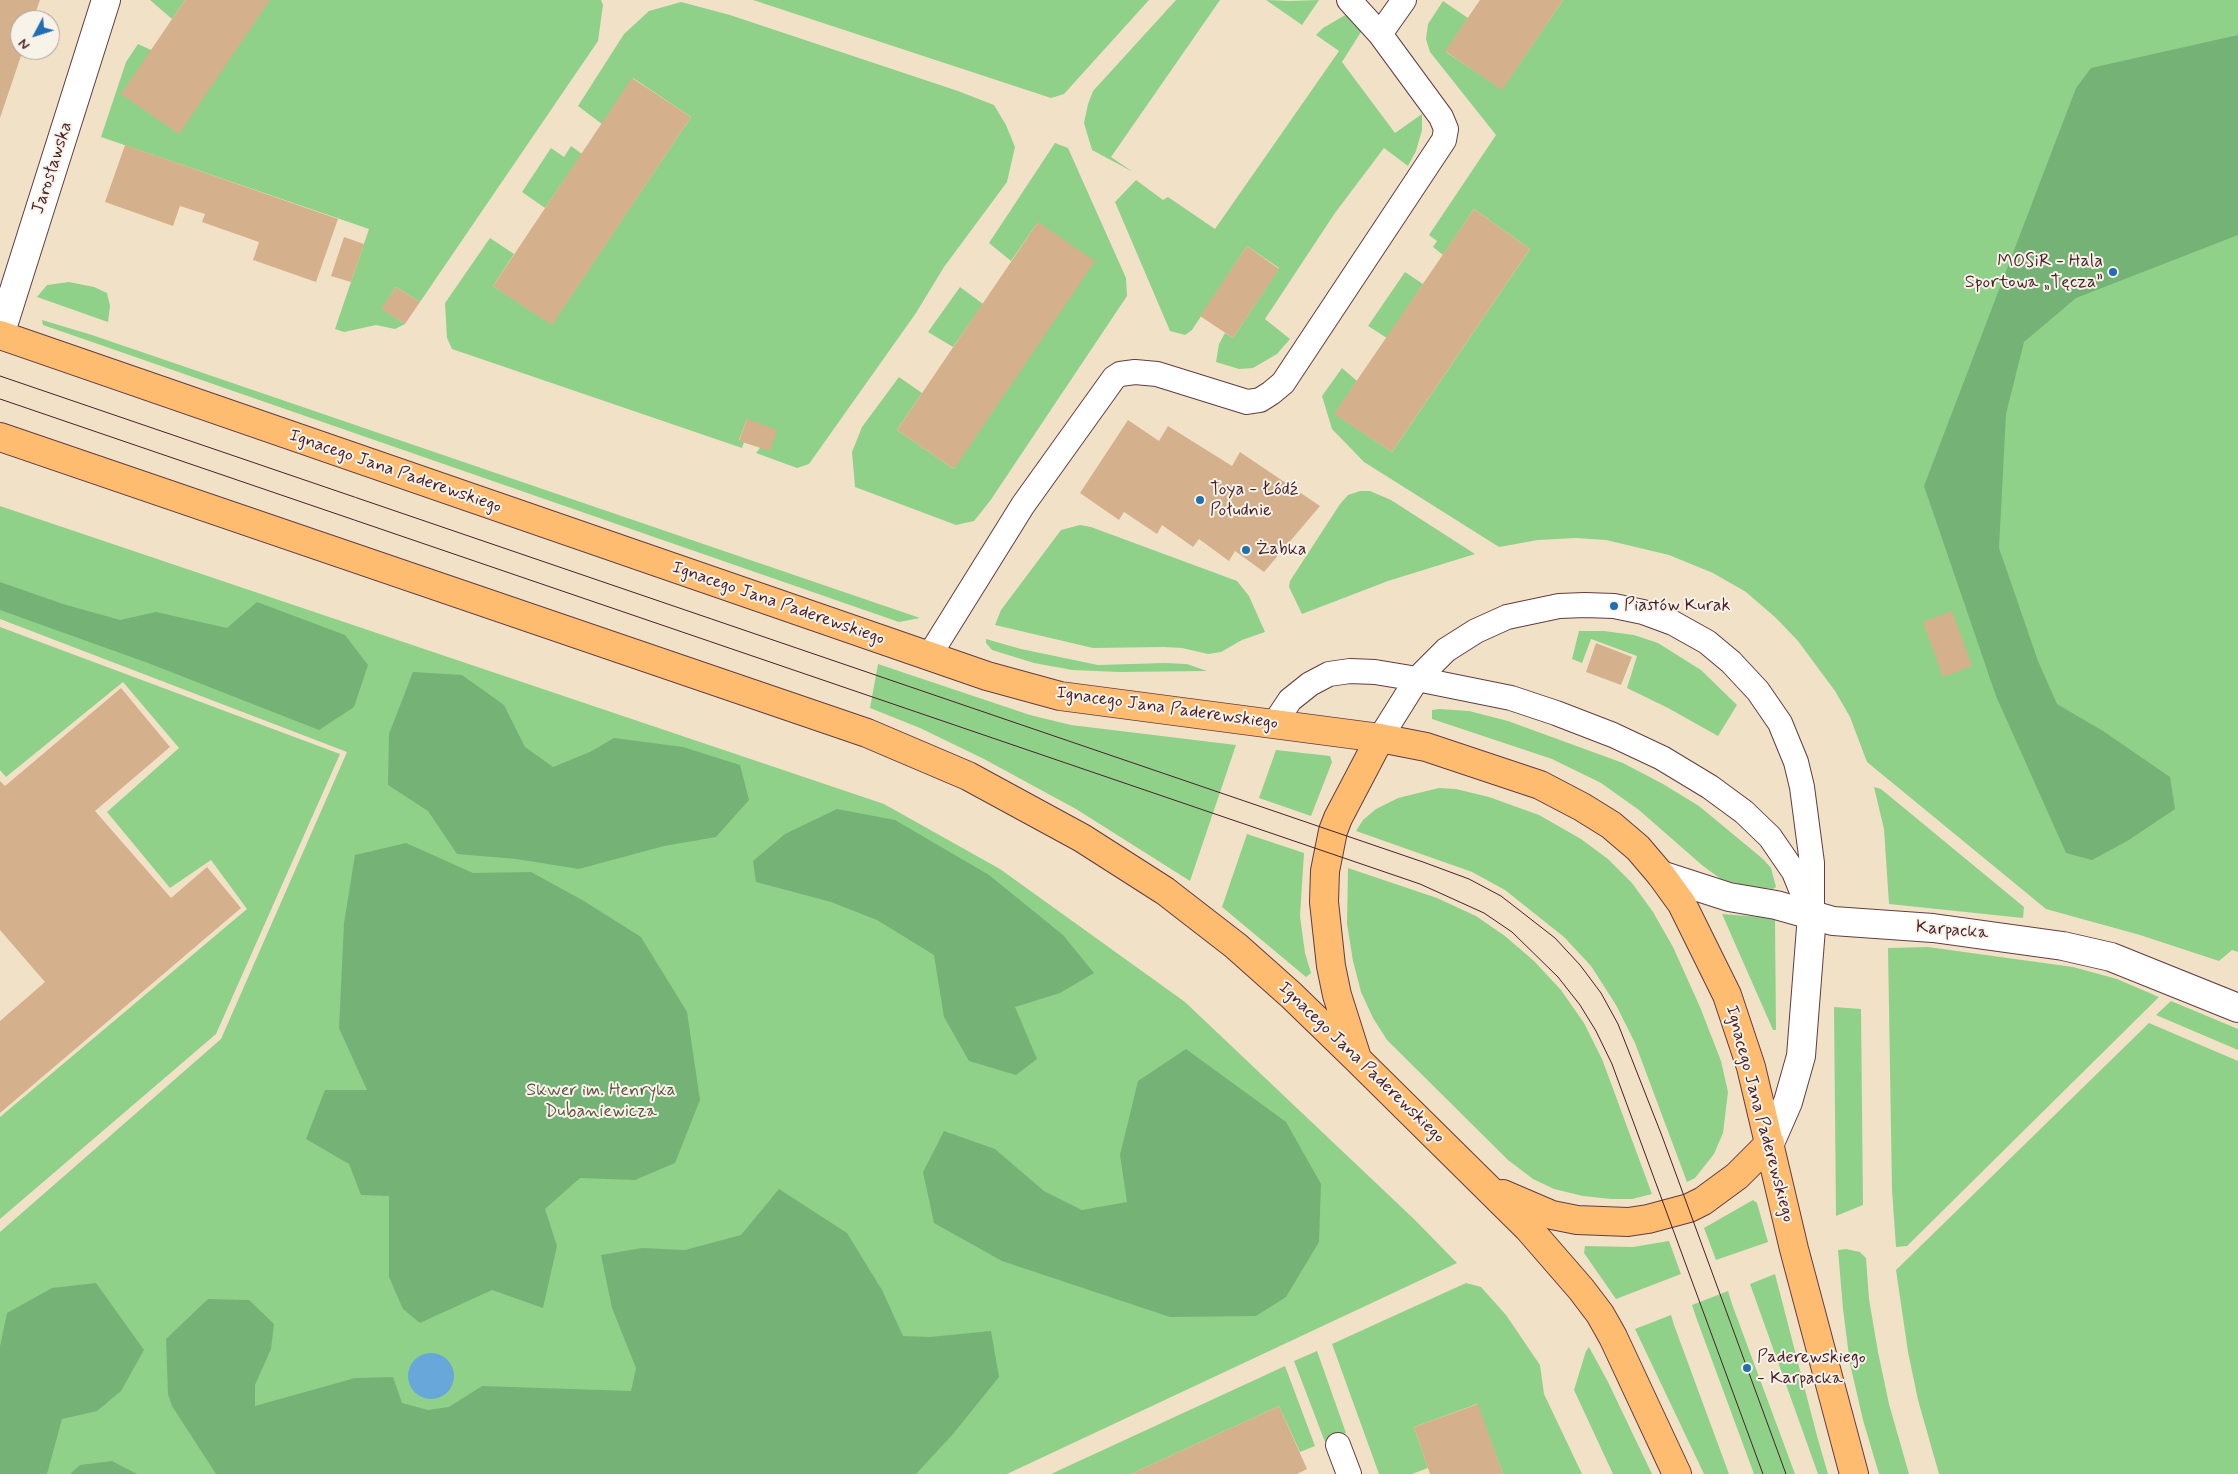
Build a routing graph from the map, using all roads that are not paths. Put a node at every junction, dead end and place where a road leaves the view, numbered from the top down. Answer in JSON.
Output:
{"nodes":[{"id":1,"x":106,"y":0,"type":"edge"},
{"id":2,"x":1349,"y":0,"type":"edge"},
{"id":3,"x":1404,"y":0,"type":"edge"},
{"id":4,"x":1380,"y":34,"type":"junction"},
{"id":5,"x":0,"y":335,"type":"edge"},
{"id":6,"x":0,"y":437,"type":"edge"},
{"id":7,"x":929,"y":656,"type":"junction"},
{"id":8,"x":1417,"y":679,"type":"junction"},
{"id":9,"x":1274,"y":724,"type":"junction"},
{"id":10,"x":1380,"y":738,"type":"junction"},
{"id":11,"x":1661,"y":875,"type":"junction"},
{"id":12,"x":1812,"y":915,"type":"junction"},
{"id":13,"x":2238,"y":1008,"type":"edge"},
{"id":14,"x":1357,"y":1058,"type":"junction"},
{"id":15,"x":1770,"y":1143,"type":"junction"},
{"id":16,"x":1488,"y":1186,"type":"junction"},
{"id":17,"x":1338,"y":1445,"type":"dead end"},
{"id":18,"x":1349,"y":1474,"type":"edge"},
{"id":19,"x":1678,"y":1474,"type":"edge"},
{"id":20,"x":1854,"y":1474,"type":"edge"}],
"edges":[{"from":1,"to":5,"type":"street","name":"Jarosławska"},
{"from":2,"to":4,"type":"lane"},
{"from":3,"to":4,"type":"lane"},
{"from":4,"to":7,"type":"lane"},
{"from":5,"to":7,"type":"main road","name":"Ignacego Jana Paderewskiego"},
{"from":6,"to":14,"type":"main road","name":"Ignacego Jana Paderewskiego"},
{"from":7,"to":9,"type":"main road","name":"Ignacego Jana Paderewskiego"},
{"from":8,"to":9,"type":"lane"},
{"from":8,"to":10,"type":"lane"},
{"from":8,"to":12,"type":"lane"},
{"from":8,"to":12,"type":"lane"},
{"from":9,"to":10,"type":"main road","name":"Ignacego Jana Paderewskiego"},
{"from":10,"to":11,"type":"main road","name":"Ignacego Jana Paderewskiego"},
{"from":10,"to":14,"type":"main road"},
{"from":11,"to":12,"type":"street","name":"Karpacka"},
{"from":11,"to":15,"type":"main road","name":"Ignacego Jana Paderewskiego"},
{"from":12,"to":13,"type":"street","name":"Karpacka"},
{"from":12,"to":15,"type":"street"},
{"from":14,"to":16,"type":"main road","name":"Ignacego Jana Paderewskiego"},
{"from":15,"to":16,"type":"main road"},
{"from":15,"to":20,"type":"main road","name":"Ignacego Jana Paderewskiego"},
{"from":16,"to":19,"type":"main road","name":"Ignacego Jana Paderewskiego"},
{"from":17,"to":18,"type":"lane"}]}
